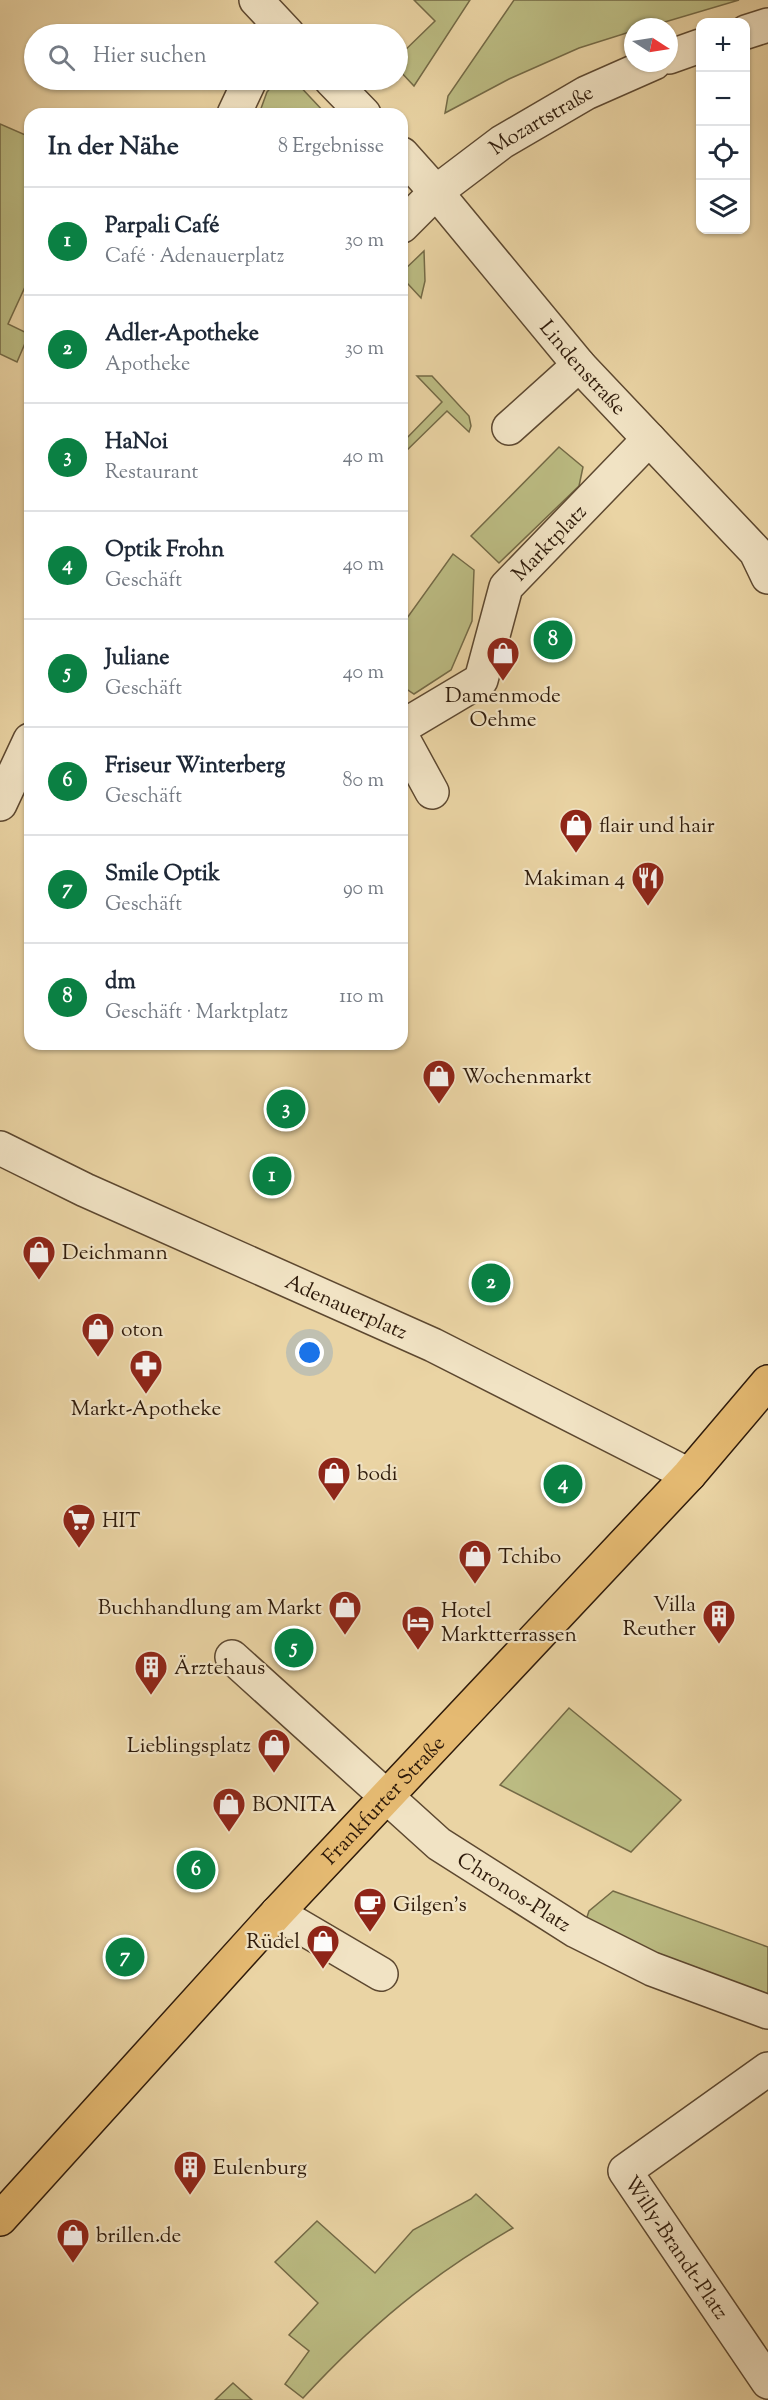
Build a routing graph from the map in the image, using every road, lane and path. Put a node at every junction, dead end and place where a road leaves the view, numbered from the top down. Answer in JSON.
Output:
{"nodes":[{"id":1,"x":768,"y":25,"type":"edge"},
{"id":2,"x":750,"y":31,"type":"edge"},
{"id":3,"x":696,"y":47,"type":"edge"},
{"id":4,"x":678,"y":54,"type":"edge"},
{"id":5,"x":634,"y":72,"type":"edge"},
{"id":6,"x":245,"y":90,"type":"edge"},
{"id":7,"x":341,"y":90,"type":"edge"},
{"id":8,"x":237,"y":108,"type":"edge"},
{"id":9,"x":358,"y":108,"type":"edge"},
{"id":10,"x":408,"y":161,"type":"edge"},
{"id":11,"x":436,"y":192,"type":"junction"},
{"id":12,"x":408,"y":220,"type":"edge"},
{"id":13,"x":579,"y":365,"type":"junction"},
{"id":14,"x":509,"y":428,"type":"dead end"},
{"id":15,"x":649,"y":439,"type":"junction"},
{"id":16,"x":768,"y":577,"type":"edge"},
{"id":17,"x":408,"y":723,"type":"edge"},
{"id":18,"x":408,"y":748,"type":"edge"},
{"id":19,"x":24,"y":753,"type":"edge"},
{"id":20,"x":432,"y":792,"type":"dead end"},
{"id":21,"x":0,"y":804,"type":"edge"},
{"id":22,"x":0,"y":1148,"type":"edge"},
{"id":23,"x":768,"y":1382,"type":"edge"},
{"id":24,"x":689,"y":1475,"type":"junction"},
{"id":25,"x":232,"y":1657,"type":"dead end"},
{"id":26,"x":387,"y":1797,"type":"junction"},
{"id":27,"x":277,"y":1913,"type":"junction"},
{"id":28,"x":381,"y":1974,"type":"dead end"},
{"id":29,"x":768,"y":2012,"type":"edge"},
{"id":30,"x":768,"y":2069,"type":"edge"},
{"id":31,"x":0,"y":2219,"type":"edge"},
{"id":32,"x":768,"y":2382,"type":"edge"}],
"edges":[{"from":1,"to":2,"type":"street"},
{"from":3,"to":4,"type":"street"},
{"from":5,"to":11,"type":"street","name":"Mozartstraße"},
{"from":6,"to":8,"type":"street"},
{"from":7,"to":9,"type":"street"},
{"from":10,"to":11,"type":"street","name":"Lindenstraße"},
{"from":11,"to":12,"type":"street","name":"Mozartstraße"},
{"from":11,"to":13,"type":"street","name":"Lindenstraße"},
{"from":13,"to":14,"type":"street"},
{"from":13,"to":15,"type":"street","name":"Lindenstraße"},
{"from":15,"to":16,"type":"street","name":"Lindenstraße"},
{"from":15,"to":17,"type":"street","name":"Marktplatz"},
{"from":18,"to":20,"type":"street"},
{"from":19,"to":21,"type":"street"},
{"from":22,"to":24,"type":"street","name":"Adenauerplatz"},
{"from":23,"to":24,"type":"main road","name":"Frankfurter Straße"},
{"from":24,"to":26,"type":"main road","name":"Frankfurter Straße"},
{"from":25,"to":26,"type":"street"},
{"from":26,"to":27,"type":"main road","name":"Frankfurter Straße"},
{"from":26,"to":29,"type":"street","name":"Chronos-Platz"},
{"from":27,"to":28,"type":"street"},
{"from":27,"to":31,"type":"main road","name":"Frankfurter Straße"},
{"from":30,"to":32,"type":"street","name":"Willy-Brandt-Platz"}]}
